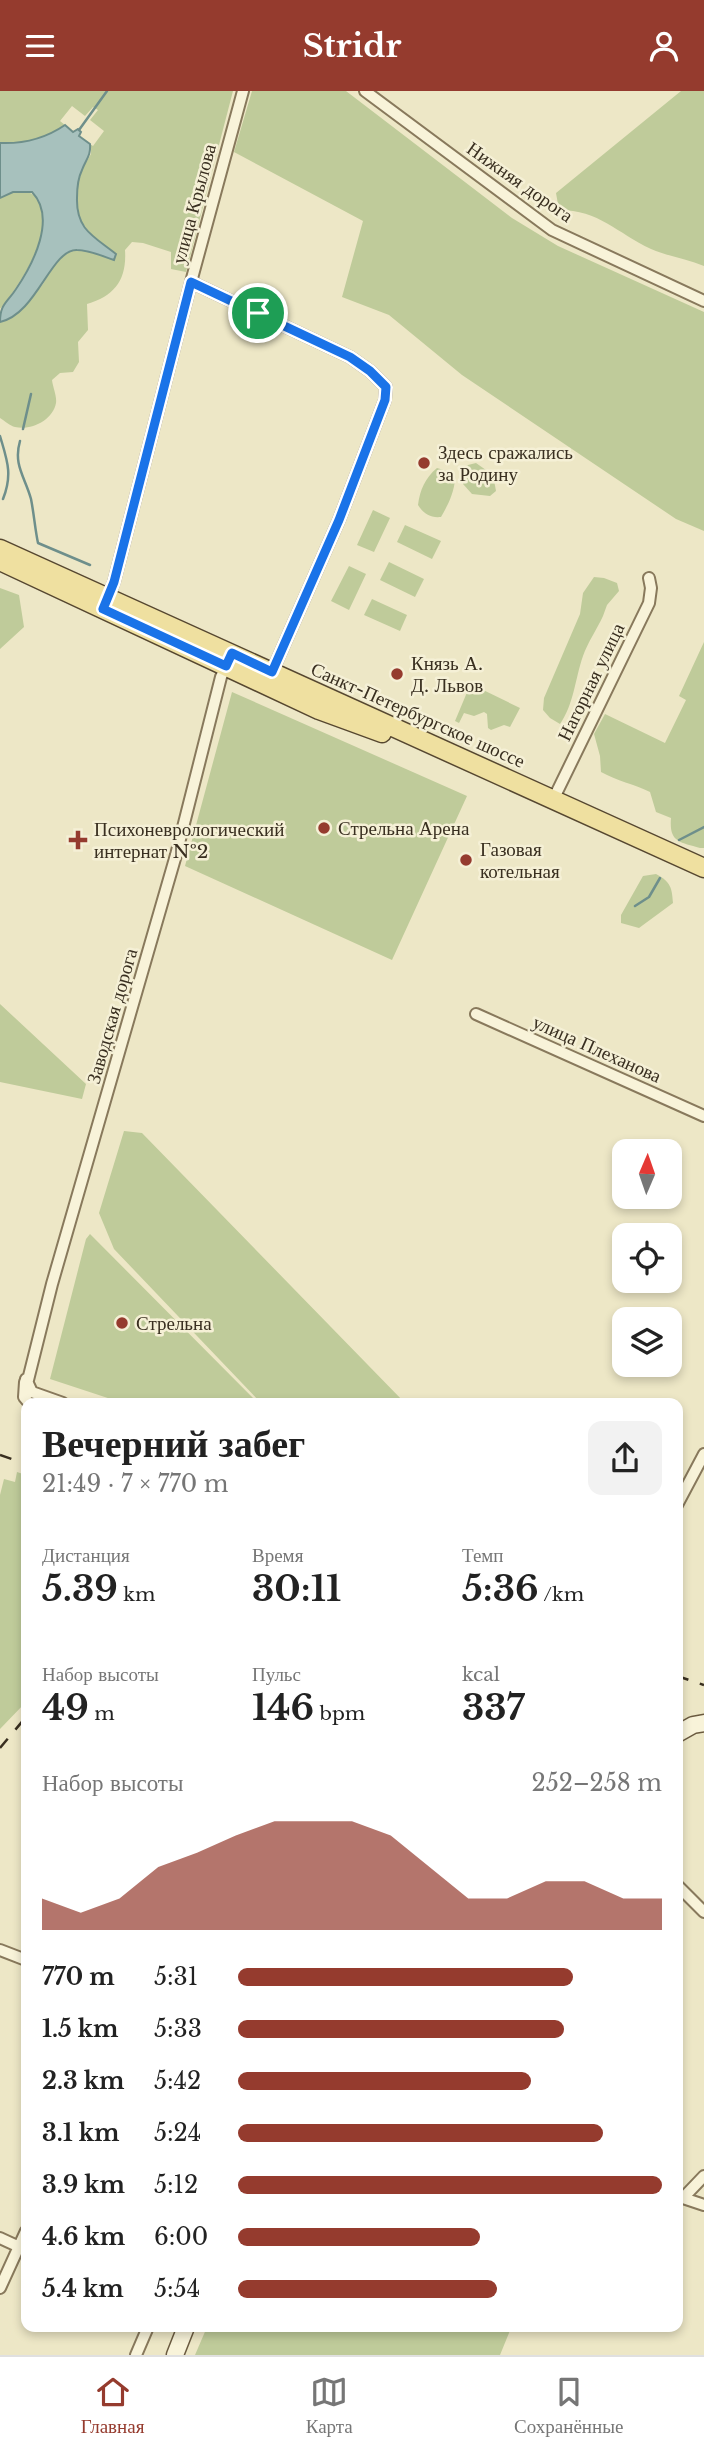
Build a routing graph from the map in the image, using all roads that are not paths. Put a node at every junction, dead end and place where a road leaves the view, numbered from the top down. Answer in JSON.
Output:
{"nodes":[{"id":1,"x":243,"y":91,"type":"edge"},
{"id":2,"x":365,"y":91,"type":"edge"},
{"id":3,"x":191,"y":282,"type":"junction"},
{"id":4,"x":704,"y":302,"type":"edge"},
{"id":5,"x":0,"y":549,"type":"edge"},
{"id":6,"x":0,"y":561,"type":"edge"},
{"id":7,"x":649,"y":578,"type":"dead end"},
{"id":8,"x":106,"y":603,"type":"junction"},
{"id":9,"x":229,"y":660,"type":"junction"},
{"id":10,"x":272,"y":672,"type":"junction"},
{"id":11,"x":553,"y":800,"type":"junction"},
{"id":12,"x":704,"y":868,"type":"edge"},
{"id":13,"x":704,"y":879,"type":"edge"},
{"id":14,"x":476,"y":1014,"type":"dead end"},
{"id":15,"x":704,"y":1117,"type":"edge"},
{"id":16,"x":26,"y":1384,"type":"junction"},
{"id":17,"x":26,"y":1398,"type":"edge"},
{"id":18,"x":49,"y":1398,"type":"edge"},
{"id":19,"x":704,"y":1454,"type":"edge"},
{"id":20,"x":683,"y":1494,"type":"edge"},
{"id":21,"x":704,"y":1723,"type":"edge"},
{"id":22,"x":683,"y":1731,"type":"edge"},
{"id":23,"x":683,"y":1891,"type":"edge"},
{"id":24,"x":704,"y":1912,"type":"edge"},
{"id":25,"x":0,"y":1950,"type":"edge"},
{"id":26,"x":21,"y":1958,"type":"edge"},
{"id":27,"x":704,"y":2176,"type":"edge"},
{"id":28,"x":683,"y":2194,"type":"edge"},
{"id":29,"x":683,"y":2198,"type":"edge"},
{"id":30,"x":704,"y":2205,"type":"edge"},
{"id":31,"x":0,"y":2238,"type":"edge"},
{"id":32,"x":21,"y":2248,"type":"edge"},
{"id":33,"x":21,"y":2252,"type":"edge"},
{"id":34,"x":0,"y":2288,"type":"edge"},
{"id":35,"x":146,"y":2332,"type":"edge"},
{"id":36,"x":185,"y":2332,"type":"edge"},
{"id":37,"x":136,"y":2355,"type":"edge"},
{"id":38,"x":175,"y":2355,"type":"edge"}],
"edges":[{"from":1,"to":3,"type":"street","name":"улица Крылова"},
{"from":2,"to":4,"type":"street","name":"Нижняя дорога"},
{"from":3,"to":8,"type":"street","name":"улица Крылова"},
{"from":3,"to":10,"type":"street"},
{"from":5,"to":8,"type":"main road","name":"Санкт-Петербургское шоссе"},
{"from":6,"to":8,"type":"main road","name":"Санкт-Петербургское шоссе"},
{"from":7,"to":11,"type":"street","name":"Нагорная улица"},
{"from":8,"to":9,"type":"main road","name":"Санкт-Петербургское шоссе"},
{"from":9,"to":10,"type":"main road","name":"Санкт-Петербургское шоссе"},
{"from":9,"to":13,"type":"main road","name":"Санкт-Петербургское шоссе"},
{"from":9,"to":16,"type":"street","name":"Заводская дорога"},
{"from":10,"to":11,"type":"main road","name":"Санкт-Петербургское шоссе"},
{"from":11,"to":12,"type":"main road","name":"Санкт-Петербургское шоссе"},
{"from":14,"to":15,"type":"street","name":"улица Плеханова"},
{"from":16,"to":17,"type":"street"},
{"from":16,"to":18,"type":"street"},
{"from":19,"to":20,"type":"street"},
{"from":21,"to":22,"type":"street"},
{"from":23,"to":24,"type":"street"},
{"from":25,"to":26,"type":"street"},
{"from":27,"to":28,"type":"street"},
{"from":29,"to":30,"type":"street"},
{"from":31,"to":32,"type":"street"},
{"from":33,"to":34,"type":"street"},
{"from":35,"to":37,"type":"street"},
{"from":36,"to":38,"type":"street"}]}
